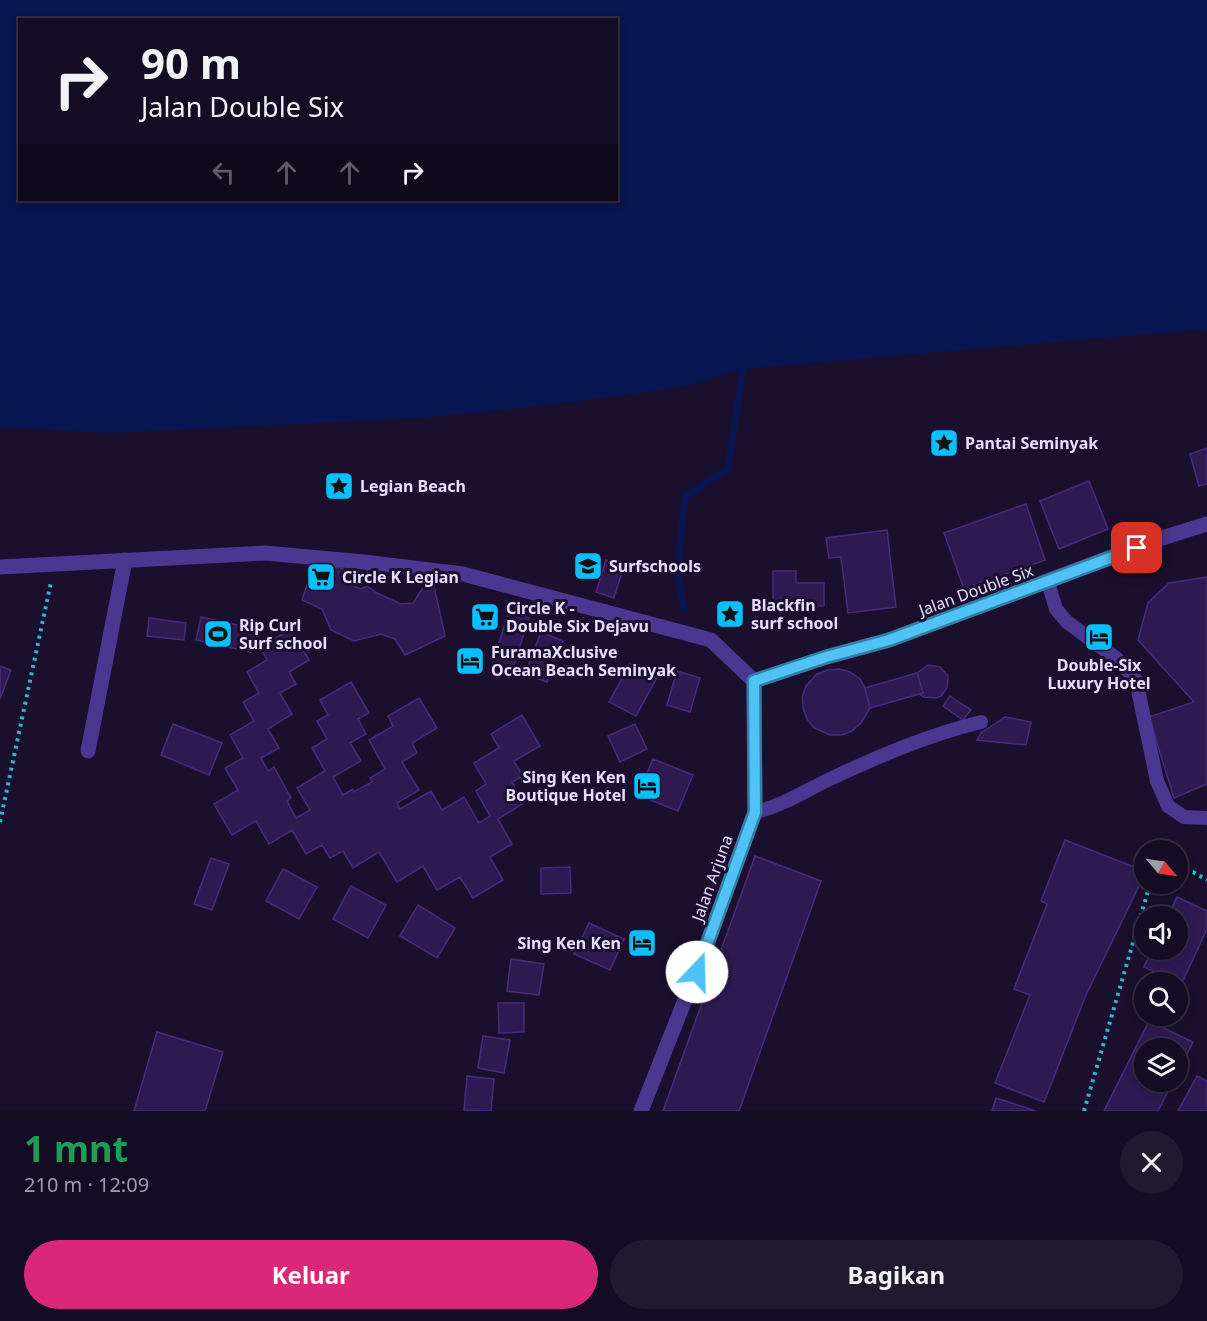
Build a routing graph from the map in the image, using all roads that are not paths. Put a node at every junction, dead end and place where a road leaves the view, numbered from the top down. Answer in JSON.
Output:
{"nodes":[{"id":1,"x":1207,"y":524,"type":"edge"},
{"id":2,"x":125,"y":560,"type":"junction"},
{"id":3,"x":0,"y":567,"type":"edge"},
{"id":4,"x":1048,"y":582,"type":"junction"},
{"id":5,"x":754,"y":681,"type":"junction"},
{"id":6,"x":981,"y":722,"type":"dead end"},
{"id":7,"x":88,"y":751,"type":"dead end"},
{"id":8,"x":755,"y":812,"type":"junction"},
{"id":9,"x":1207,"y":818,"type":"edge"},
{"id":10,"x":641,"y":1111,"type":"edge"}],
"edges":[{"from":1,"to":4,"type":"street","name":"Jalan Double Six"},
{"from":2,"to":3,"type":"street"},
{"from":2,"to":5,"type":"street"},
{"from":2,"to":7,"type":"street"},
{"from":4,"to":5,"type":"street","name":"Jalan Double Six"},
{"from":4,"to":9,"type":"lane"},
{"from":5,"to":8,"type":"street","name":"Jalan Arjuna"},
{"from":6,"to":8,"type":"lane"},
{"from":8,"to":10,"type":"street","name":"Jalan Arjuna"}]}
